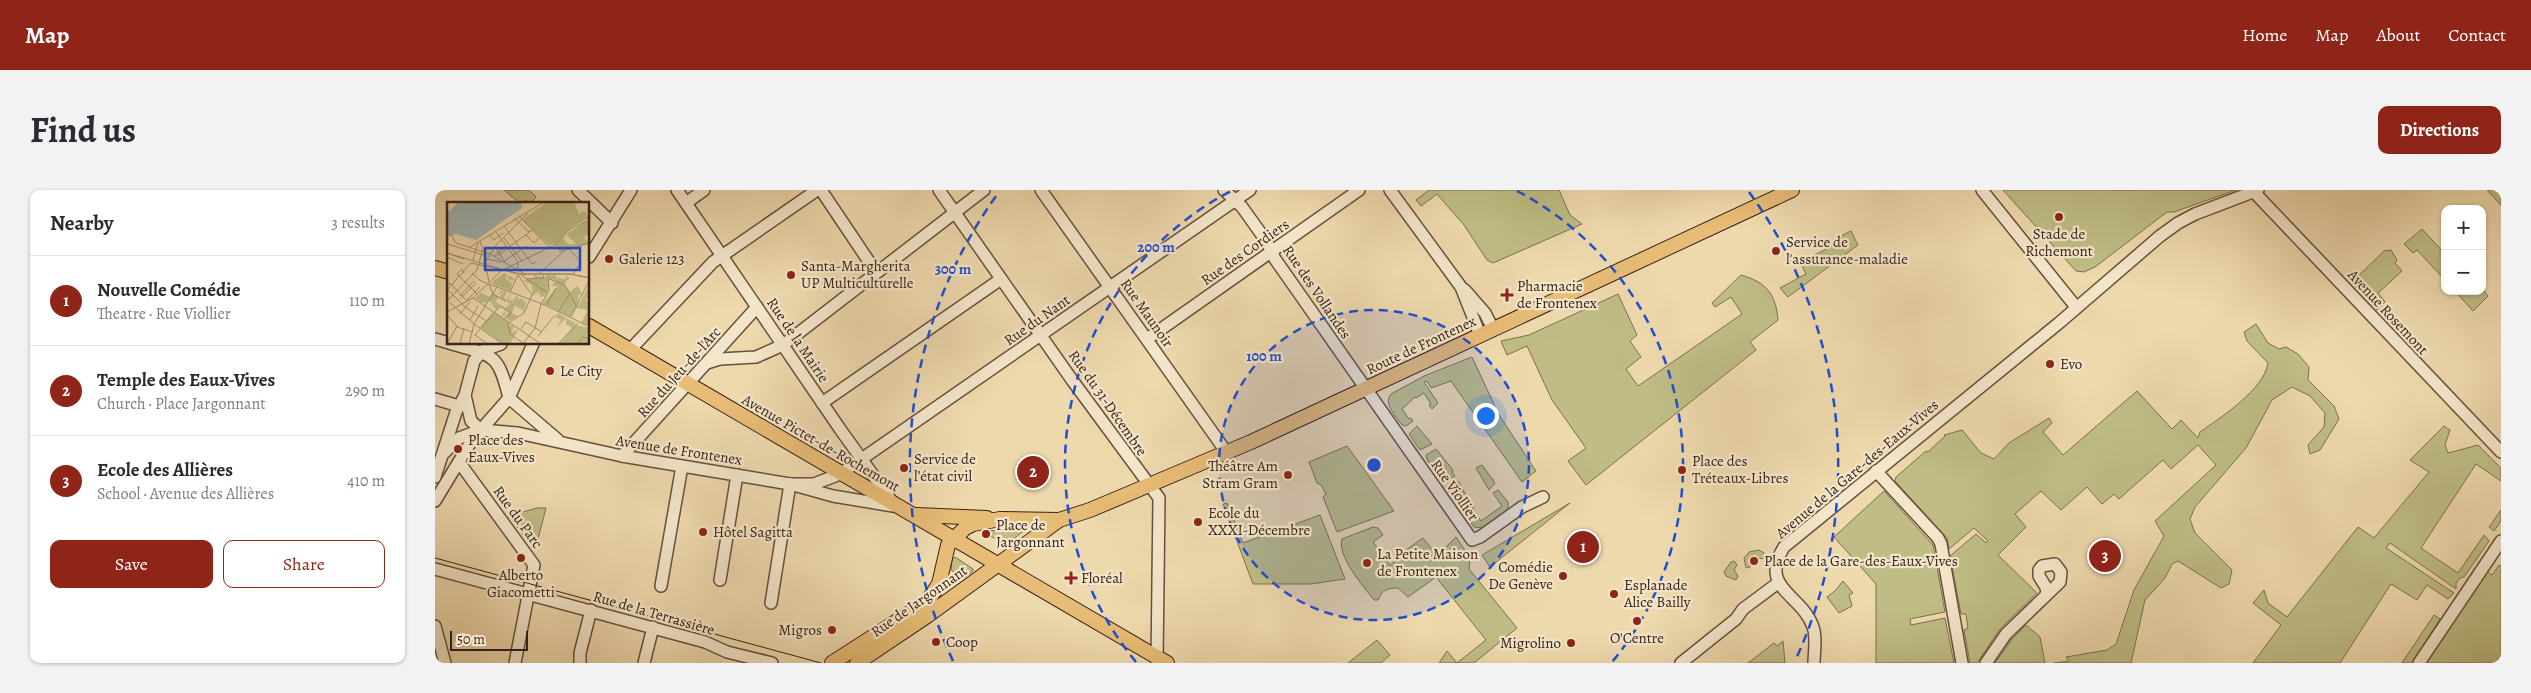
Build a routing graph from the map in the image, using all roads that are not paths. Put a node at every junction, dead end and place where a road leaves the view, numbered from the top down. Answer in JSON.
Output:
{"nodes":[{"id":1,"x":578,"y":190,"type":"edge"},
{"id":2,"x":631,"y":190,"type":"edge"},
{"id":3,"x":677,"y":190,"type":"edge"},
{"id":4,"x":703,"y":190,"type":"edge"},
{"id":5,"x":819,"y":190,"type":"edge"},
{"id":6,"x":939,"y":190,"type":"edge"},
{"id":7,"x":984,"y":190,"type":"edge"},
{"id":8,"x":1041,"y":190,"type":"edge"},
{"id":9,"x":1224,"y":190,"type":"edge"},
{"id":10,"x":1250,"y":190,"type":"edge"},
{"id":11,"x":1359,"y":190,"type":"edge"},
{"id":12,"x":1390,"y":190,"type":"edge"},
{"id":13,"x":1792,"y":190,"type":"edge"},
{"id":14,"x":1983,"y":190,"type":"edge"},
{"id":15,"x":2256,"y":191,"type":"edge"},
{"id":16,"x":1234,"y":201,"type":"junction"},
{"id":17,"x":686,"y":203,"type":"junction"},
{"id":18,"x":955,"y":212,"type":"junction"},
{"id":19,"x":612,"y":222,"type":"junction"},
{"id":20,"x":1271,"y":252,"type":"junction"},
{"id":21,"x":590,"y":255,"type":"edge"},
{"id":22,"x":722,"y":255,"type":"junction"},
{"id":23,"x":877,"y":272,"type":"junction"},
{"id":24,"x":1001,"y":279,"type":"junction"},
{"id":25,"x":1110,"y":287,"type":"junction"},
{"id":26,"x":1461,"y":287,"type":"junction"},
{"id":27,"x":2076,"y":307,"type":"junction"},
{"id":28,"x":757,"y":308,"type":"junction"},
{"id":29,"x":590,"y":327,"type":"edge"},
{"id":30,"x":1493,"y":329,"type":"junction"},
{"id":31,"x":1042,"y":335,"type":"junction"},
{"id":32,"x":1480,"y":335,"type":"junction"},
{"id":33,"x":1147,"y":339,"type":"junction"},
{"id":34,"x":456,"y":345,"type":"edge"},
{"id":35,"x":499,"y":345,"type":"edge"},
{"id":36,"x":533,"y":345,"type":"edge"},
{"id":37,"x":783,"y":345,"type":"junction"},
{"id":38,"x":464,"y":347,"type":"junction"},
{"id":39,"x":630,"y":350,"type":"junction"},
{"id":40,"x":482,"y":352,"type":"junction"},
{"id":41,"x":474,"y":361,"type":"junction"},
{"id":42,"x":707,"y":363,"type":"junction"},
{"id":43,"x":688,"y":384,"type":"junction"},
{"id":44,"x":1366,"y":389,"type":"junction"},
{"id":45,"x":465,"y":395,"type":"junction"},
{"id":46,"x":509,"y":398,"type":"junction"},
{"id":47,"x":435,"y":399,"type":"edge"},
{"id":48,"x":822,"y":402,"type":"junction"},
{"id":49,"x":459,"y":406,"type":"junction"},
{"id":50,"x":481,"y":430,"type":"junction"},
{"id":51,"x":564,"y":444,"type":"junction"},
{"id":52,"x":440,"y":451,"type":"edge"},
{"id":53,"x":2501,"y":452,"type":"edge"},
{"id":54,"x":1227,"y":453,"type":"junction"},
{"id":55,"x":622,"y":456,"type":"junction"},
{"id":56,"x":862,"y":459,"type":"junction"},
{"id":57,"x":459,"y":462,"type":"junction"},
{"id":58,"x":682,"y":466,"type":"junction"},
{"id":59,"x":1876,"y":471,"type":"junction"},
{"id":60,"x":840,"y":474,"type":"junction"},
{"id":61,"x":737,"y":475,"type":"junction"},
{"id":62,"x":435,"y":478,"type":"edge"},
{"id":63,"x":790,"y":484,"type":"junction"},
{"id":64,"x":1149,"y":486,"type":"junction"},
{"id":65,"x":1543,"y":497,"type":"dead end"},
{"id":66,"x":435,"y":501,"type":"edge"},
{"id":67,"x":895,"y":506,"type":"junction"},
{"id":68,"x":908,"y":513,"type":"junction"},
{"id":69,"x":1000,"y":519,"type":"junction"},
{"id":70,"x":1059,"y":520,"type":"junction"},
{"id":71,"x":952,"y":538,"type":"junction"},
{"id":72,"x":2501,"y":541,"type":"edge"},
{"id":73,"x":999,"y":565,"type":"junction"},
{"id":74,"x":942,"y":568,"type":"junction"},
{"id":75,"x":435,"y":569,"type":"edge"},
{"id":76,"x":720,"y":580,"type":"dead end"},
{"id":77,"x":1779,"y":583,"type":"junction"},
{"id":78,"x":661,"y":586,"type":"dead end"},
{"id":79,"x":527,"y":594,"type":"junction"},
{"id":80,"x":956,"y":594,"type":"junction"},
{"id":81,"x":2046,"y":595,"type":"dead end"},
{"id":82,"x":927,"y":602,"type":"junction"},
{"id":83,"x":771,"y":603,"type":"dead end"},
{"id":84,"x":591,"y":610,"type":"junction"},
{"id":85,"x":435,"y":626,"type":"edge"},
{"id":86,"x":653,"y":628,"type":"junction"},
{"id":87,"x":1161,"y":661,"type":"edge"},
{"id":88,"x":445,"y":663,"type":"edge"},
{"id":89,"x":515,"y":663,"type":"edge"},
{"id":90,"x":579,"y":663,"type":"edge"},
{"id":91,"x":644,"y":663,"type":"edge"},
{"id":92,"x":772,"y":663,"type":"edge"},
{"id":93,"x":832,"y":663,"type":"edge"},
{"id":94,"x":857,"y":663,"type":"edge"},
{"id":95,"x":1681,"y":663,"type":"edge"},
{"id":96,"x":1814,"y":663,"type":"edge"},
{"id":97,"x":1962,"y":663,"type":"edge"},
{"id":98,"x":1985,"y":663,"type":"edge"},
{"id":99,"x":2419,"y":663,"type":"edge"}],
"edges":[{"from":1,"to":19,"type":"street"},
{"from":2,"to":19,"type":"street"},
{"from":3,"to":17,"type":"street","name":"Rue de la Mairie"},
{"from":4,"to":17,"type":"street"},
{"from":5,"to":22,"type":"street"},
{"from":5,"to":23,"type":"street"},
{"from":6,"to":18,"type":"street","name":"Rue du 31-Décembre"},
{"from":7,"to":18,"type":"street"},
{"from":8,"to":25,"type":"street","name":"Rue Maunoir"},
{"from":9,"to":16,"type":"street","name":"Rue des Vollandes"},
{"from":10,"to":16,"type":"street","name":"Rue du Nant"},
{"from":11,"to":20,"type":"street","name":"Rue des Cordiers"},
{"from":12,"to":26,"type":"street"},
{"from":13,"to":30,"type":"main road","name":"Route de Frontenex"},
{"from":14,"to":27,"type":"street"},
{"from":15,"to":27,"type":"street","name":"Avenue de la Gare-des-Eaux-Vives"},
{"from":15,"to":53,"type":"street","name":"Avenue Rosemont"},
{"from":16,"to":20,"type":"street","name":"Rue des Vollandes"},
{"from":16,"to":25,"type":"street","name":"Rue du Nant"},
{"from":17,"to":22,"type":"street","name":"Rue de la Mairie"},
{"from":18,"to":23,"type":"street"},
{"from":18,"to":24,"type":"street","name":"Rue du 31-Décembre"},
{"from":19,"to":21,"type":"street"},
{"from":20,"to":33,"type":"street","name":"Rue des Cordiers"},
{"from":20,"to":44,"type":"street","name":"Rue des Vollandes"},
{"from":22,"to":28,"type":"street","name":"Rue de la Mairie"},
{"from":22,"to":39,"type":"street"},
{"from":23,"to":37,"type":"street"},
{"from":24,"to":31,"type":"street","name":"Rue du 31-Décembre"},
{"from":24,"to":48,"type":"street"},
{"from":25,"to":31,"type":"street","name":"Rue du Nant"},
{"from":25,"to":33,"type":"street","name":"Rue Maunoir"},
{"from":26,"to":30,"type":"street"},
{"from":26,"to":32,"type":"street"},
{"from":27,"to":59,"type":"street","name":"Avenue de la Gare-des-Eaux-Vives"},
{"from":28,"to":37,"type":"street","name":"Rue de la Mairie"},
{"from":28,"to":42,"type":"street","name":"Rue du Jeu-de-l'Arc"},
{"from":29,"to":39,"type":"main road","name":"Avenue Pictet-de-Rochemont"},
{"from":30,"to":32,"type":"main road","name":"Route de Frontenex"},
{"from":31,"to":56,"type":"street","name":"Rue du Nant"},
{"from":31,"to":64,"type":"street","name":"Rue du 31-Décembre"},
{"from":32,"to":44,"type":"main road","name":"Route de Frontenex"},
{"from":33,"to":54,"type":"street","name":"Rue Maunoir"},
{"from":34,"to":38,"type":"street"},
{"from":35,"to":40,"type":"street"},
{"from":36,"to":46,"type":"street"},
{"from":37,"to":42,"type":"street"},
{"from":37,"to":48,"type":"street","name":"Rue de la Mairie"},
{"from":38,"to":40,"type":"street"},
{"from":38,"to":41,"type":"street"},
{"from":39,"to":43,"type":"main road","name":"Avenue Pictet-de-Rochemont"},
{"from":40,"to":41,"type":"street"},
{"from":40,"to":46,"type":"street"},
{"from":41,"to":45,"type":"street"},
{"from":42,"to":43,"type":"street","name":"Rue du Jeu-de-l'Arc"},
{"from":43,"to":55,"type":"street","name":"Rue du Jeu-de-l'Arc"},
{"from":43,"to":60,"type":"main road","name":"Avenue Pictet-de-Rochemont"},
{"from":44,"to":54,"type":"main road","name":"Route de Frontenex"},
{"from":44,"to":65,"type":"street","name":"Rue Viollier"},
{"from":45,"to":49,"type":"street"},
{"from":45,"to":50,"type":"street"},
{"from":46,"to":50,"type":"street"},
{"from":46,"to":51,"type":"street","name":"Avenue de Frontenex"},
{"from":47,"to":49,"type":"street"},
{"from":48,"to":56,"type":"street","name":"Rue de la Mairie"},
{"from":49,"to":52,"type":"street"},
{"from":50,"to":51,"type":"street","name":"Avenue de Frontenex"},
{"from":50,"to":52,"type":"street"},
{"from":50,"to":57,"type":"street"},
{"from":51,"to":55,"type":"street","name":"Avenue de Frontenex"},
{"from":52,"to":62,"type":"street"},
{"from":54,"to":64,"type":"main road","name":"Route de Frontenex"},
{"from":55,"to":58,"type":"street","name":"Avenue de Frontenex"},
{"from":56,"to":60,"type":"street","name":"Rue du Nant"},
{"from":56,"to":67,"type":"street","name":"Rue de la Mairie"},
{"from":57,"to":66,"type":"street"},
{"from":57,"to":79,"type":"street","name":"Rue du Parc"},
{"from":58,"to":61,"type":"street","name":"Avenue de Frontenex"},
{"from":58,"to":78,"type":"street"},
{"from":59,"to":77,"type":"street","name":"Avenue de la Gare-des-Eaux-Vives"},
{"from":59,"to":97,"type":"street"},
{"from":60,"to":63,"type":"street","name":"Avenue de Frontenex"},
{"from":60,"to":67,"type":"main road","name":"Avenue Pictet-de-Rochemont"},
{"from":61,"to":63,"type":"street","name":"Avenue de Frontenex"},
{"from":61,"to":76,"type":"street"},
{"from":63,"to":67,"type":"street","name":"Avenue de Frontenex"},
{"from":63,"to":83,"type":"street"},
{"from":64,"to":70,"type":"main road","name":"Route de Frontenex"},
{"from":64,"to":87,"type":"street","name":"Rue du 31-Décembre"},
{"from":67,"to":68,"type":"main road","name":"Avenue Pictet-de-Rochemont"},
{"from":68,"to":69,"type":"main road"},
{"from":68,"to":71,"type":"main road","name":"Avenue Pictet-de-Rochemont"},
{"from":69,"to":70,"type":"main road"},
{"from":69,"to":71,"type":"main road"},
{"from":70,"to":73,"type":"main road"},
{"from":71,"to":73,"type":"main road","name":"Avenue Pictet-de-Rochemont"},
{"from":71,"to":74,"type":"main road","name":"Rue de Jargonnant"},
{"from":72,"to":99,"type":"street"},
{"from":73,"to":80,"type":"main road","name":"Rue de Jargonnant"},
{"from":73,"to":87,"type":"main road","name":"Avenue Pictet-de-Rochemont"},
{"from":74,"to":80,"type":"main road"},
{"from":74,"to":82,"type":"main road","name":"Rue de Jargonnant"},
{"from":75,"to":79,"type":"street","name":"Rue de la Terrassière"},
{"from":77,"to":95,"type":"street"},
{"from":77,"to":96,"type":"street"},
{"from":79,"to":84,"type":"street","name":"Rue de la Terrassière"},
{"from":79,"to":89,"type":"street","name":"Rue du Parc"},
{"from":80,"to":82,"type":"main road"},
{"from":80,"to":94,"type":"main road","name":"Rue de Jargonnant"},
{"from":81,"to":98,"type":"street"},
{"from":82,"to":93,"type":"main road","name":"Rue de Jargonnant"},
{"from":84,"to":86,"type":"street","name":"Rue de la Terrassière"},
{"from":84,"to":90,"type":"street"},
{"from":85,"to":88,"type":"street"},
{"from":86,"to":91,"type":"street"},
{"from":86,"to":92,"type":"street","name":"Rue de la Terrassière"}]}
